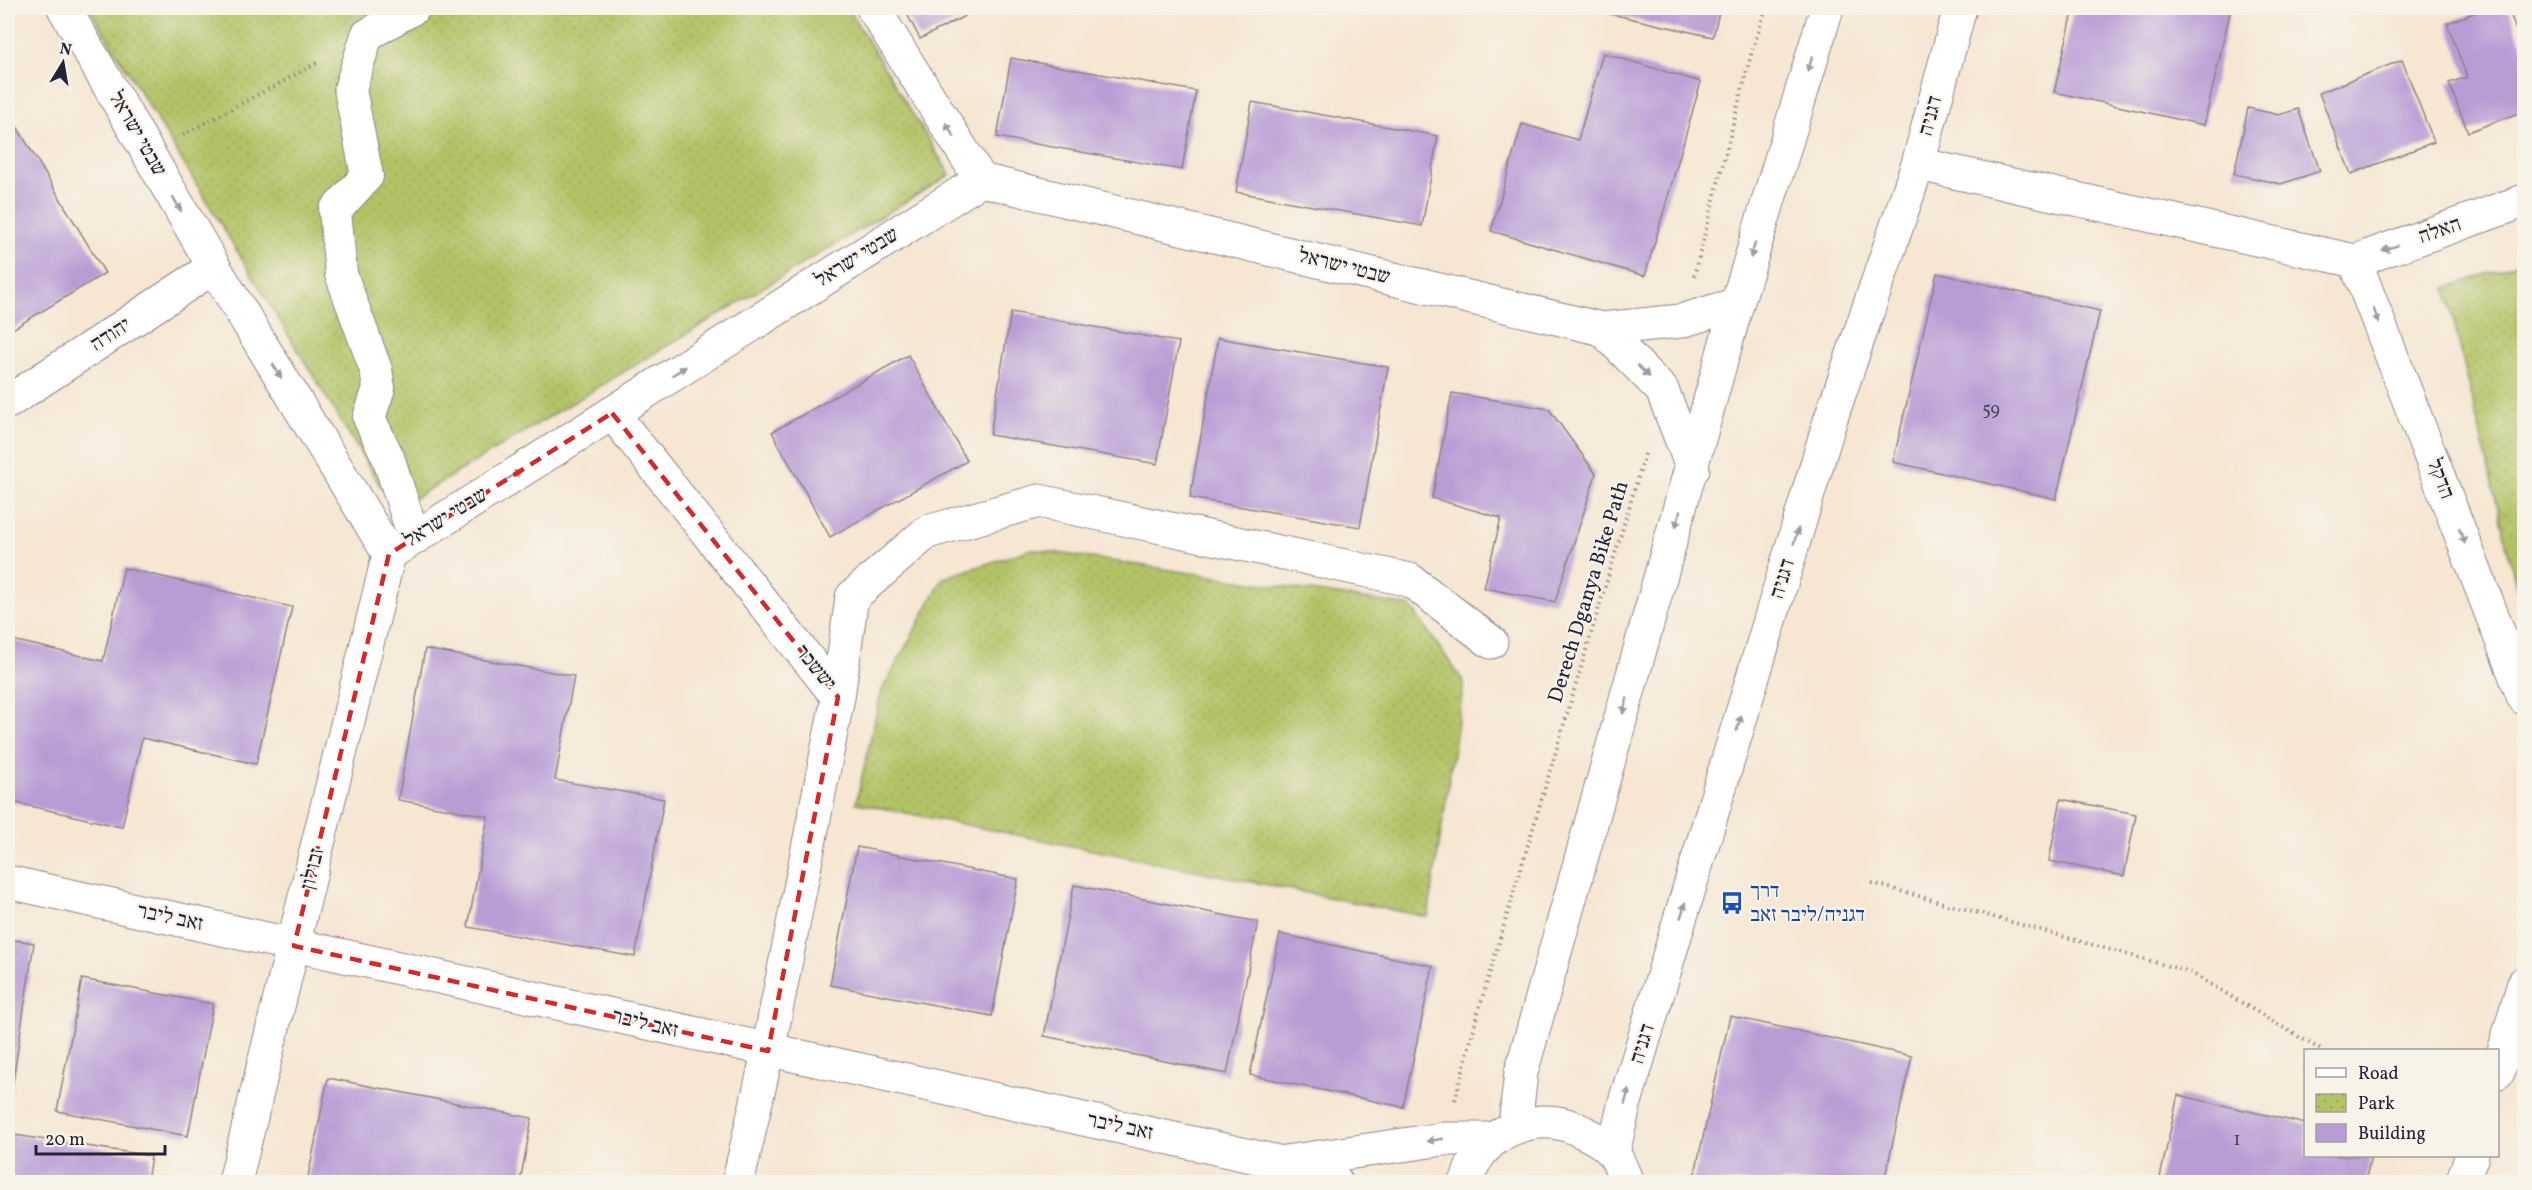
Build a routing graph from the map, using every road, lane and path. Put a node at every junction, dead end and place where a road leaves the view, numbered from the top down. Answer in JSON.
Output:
{"nodes":[{"id":1,"x":64,"y":8,"type":"edge"},
{"id":2,"x":414,"y":8,"type":"edge"},
{"id":3,"x":873,"y":8,"type":"edge"},
{"id":4,"x":1766,"y":8,"type":"edge"},
{"id":5,"x":1827,"y":8,"type":"edge"},
{"id":6,"x":1960,"y":8,"type":"edge"},
{"id":7,"x":368,"y":35,"type":"junction"},
{"id":8,"x":149,"y":154,"type":"junction"},
{"id":9,"x":1918,"y":164,"type":"junction"},
{"id":10,"x":981,"y":180,"type":"junction"},
{"id":11,"x":2524,"y":201,"type":"edge"},
{"id":12,"x":2355,"y":261,"type":"junction"},
{"id":13,"x":214,"y":267,"type":"junction"},
{"id":14,"x":1737,"y":304,"type":"junction"},
{"id":15,"x":1681,"y":321,"type":"junction"},
{"id":16,"x":1602,"y":329,"type":"junction"},
{"id":17,"x":1662,"y":390,"type":"junction"},
{"id":18,"x":8,"y":402,"type":"edge"},
{"id":19,"x":612,"y":413,"type":"junction"},
{"id":20,"x":1693,"y":469,"type":"junction"},
{"id":21,"x":401,"y":546,"type":"junction"},
{"id":22,"x":1491,"y":642,"type":"dead end"},
{"id":23,"x":838,"y":697,"type":"junction"},
{"id":24,"x":2524,"y":698,"type":"edge"},
{"id":25,"x":8,"y":882,"type":"edge"},
{"id":26,"x":1872,"y":883,"type":"dead end"},
{"id":27,"x":294,"y":946,"type":"junction"},
{"id":28,"x":2524,"y":983,"type":"edge"},
{"id":29,"x":2319,"y":1049,"type":"edge"},
{"id":30,"x":768,"y":1051,"type":"junction"},
{"id":31,"x":2499,"y":1068,"type":"edge"},
{"id":32,"x":1504,"y":1132,"type":"junction"},
{"id":33,"x":1444,"y":1139,"type":"junction"},
{"id":34,"x":2471,"y":1157,"type":"edge"},
{"id":35,"x":1283,"y":1163,"type":"junction"},
{"id":36,"x":1623,"y":1175,"type":"edge"},
{"id":37,"x":235,"y":1182,"type":"edge"},
{"id":38,"x":738,"y":1182,"type":"edge"},
{"id":39,"x":1336,"y":1182,"type":"edge"},
{"id":40,"x":1466,"y":1182,"type":"edge"},
{"id":41,"x":2462,"y":1182,"type":"edge"}],
"edges":[{"from":1,"to":8,"type":"street","name":"שבטי ישראל"},
{"from":2,"to":7,"type":"street"},
{"from":10,"to":3,"type":"street","one_way":true},
{"from":4,"to":15,"type":"path"},
{"from":5,"to":14,"type":"street","one_way":true},
{"from":6,"to":9,"type":"street","name":"דגניה"},
{"from":7,"to":8,"type":"path"},
{"from":7,"to":21,"type":"street"},
{"from":8,"to":13,"type":"street","name":"שבטי ישראל","one_way":true},
{"from":9,"to":12,"type":"street"},
{"from":36,"to":9,"type":"street","name":"דגניה","one_way":true},
{"from":10,"to":16,"type":"street","name":"שבטי ישראל"},
{"from":19,"to":10,"type":"street","name":"שבטי ישראל","one_way":true},
{"from":11,"to":12,"type":"street","name":"האלה","one_way":true},
{"from":12,"to":24,"type":"street","name":"הדקל","one_way":true},
{"from":13,"to":18,"type":"street","name":"יהודה"},
{"from":13,"to":21,"type":"street","name":"שבטי ישראל","one_way":true},
{"from":14,"to":15,"type":"street","name":"שבטי ישראל"},
{"from":14,"to":20,"type":"street"},
{"from":15,"to":16,"type":"street","name":"שבטי ישראל"},
{"from":16,"to":17,"type":"street","one_way":true},
{"from":17,"to":20,"type":"street"},
{"from":17,"to":33,"type":"path","name":"Derech Dganya Bike Path"},
{"from":21,"to":19,"type":"street","name":"שבטי ישראל","one_way":true},
{"from":19,"to":23,"type":"street","name":"יששכר"},
{"from":20,"to":32,"type":"street","one_way":true},
{"from":21,"to":27,"type":"street","name":"זבולון"},
{"from":22,"to":23,"type":"street"},
{"from":23,"to":30,"type":"street","name":"יששכר"},
{"from":25,"to":27,"type":"street","name":"זאב ליבר"},
{"from":26,"to":29,"type":"path"},
{"from":27,"to":30,"type":"street","name":"זאב ליבר"},
{"from":27,"to":37,"type":"street","name":"זבולון"},
{"from":28,"to":31,"type":"street"},
{"from":30,"to":35,"type":"street","name":"זאב ליבר"},
{"from":30,"to":38,"type":"street"},
{"from":32,"to":33,"type":"street","name":"זאב ליבר"},
{"from":32,"to":36,"type":"street","name":"זאב ליבר"},
{"from":32,"to":40,"type":"street"},
{"from":33,"to":35,"type":"street","name":"זאב ליבר","one_way":true},
{"from":34,"to":41,"type":"street"},
{"from":35,"to":39,"type":"street","name":"זאב ליבר"}]}
